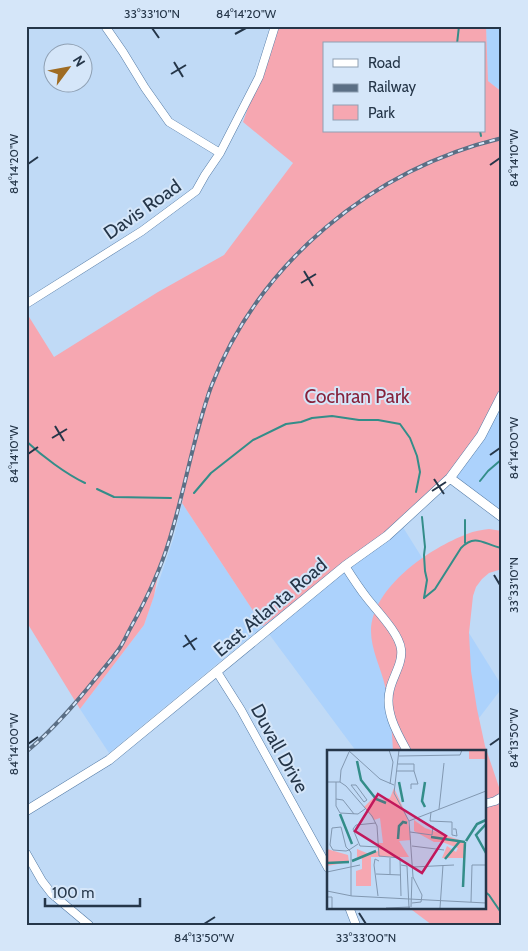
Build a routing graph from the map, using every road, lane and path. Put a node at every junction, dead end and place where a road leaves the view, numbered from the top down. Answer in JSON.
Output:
{"nodes":[{"id":1,"x":105,"y":26,"type":"edge"},
{"id":2,"x":275,"y":26,"type":"edge"},
{"id":3,"x":220,"y":153,"type":"junction"},
{"id":4,"x":26,"y":304,"type":"edge"},
{"id":5,"x":502,"y":395,"type":"edge"},
{"id":6,"x":450,"y":478,"type":"junction"},
{"id":7,"x":502,"y":517,"type":"edge"},
{"id":8,"x":345,"y":566,"type":"junction"},
{"id":9,"x":217,"y":672,"type":"junction"},
{"id":10,"x":406,"y":750,"type":"edge"},
{"id":11,"x":502,"y":796,"type":"edge"},
{"id":12,"x":486,"y":803,"type":"edge"},
{"id":13,"x":26,"y":812,"type":"edge"},
{"id":14,"x":26,"y":853,"type":"edge"},
{"id":15,"x":327,"y":866,"type":"edge"},
{"id":16,"x":349,"y":908,"type":"edge"},
{"id":17,"x":89,"y":925,"type":"edge"},
{"id":18,"x":356,"y":925,"type":"edge"}],
"edges":[{"from":1,"to":3,"type":"street"},
{"from":2,"to":3,"type":"street","name":"Davis Road"},
{"from":3,"to":4,"type":"street","name":"Davis Road"},
{"from":5,"to":6,"type":"street","name":"East Atlanta Road"},
{"from":6,"to":7,"type":"street"},
{"from":6,"to":8,"type":"street","name":"East Atlanta Road"},
{"from":8,"to":9,"type":"street","name":"East Atlanta Road"},
{"from":8,"to":10,"type":"street"},
{"from":9,"to":13,"type":"street","name":"East Atlanta Road"},
{"from":9,"to":15,"type":"street","name":"Duvall Drive"},
{"from":11,"to":12,"type":"street"},
{"from":14,"to":17,"type":"street"},
{"from":16,"to":18,"type":"street"}]}
